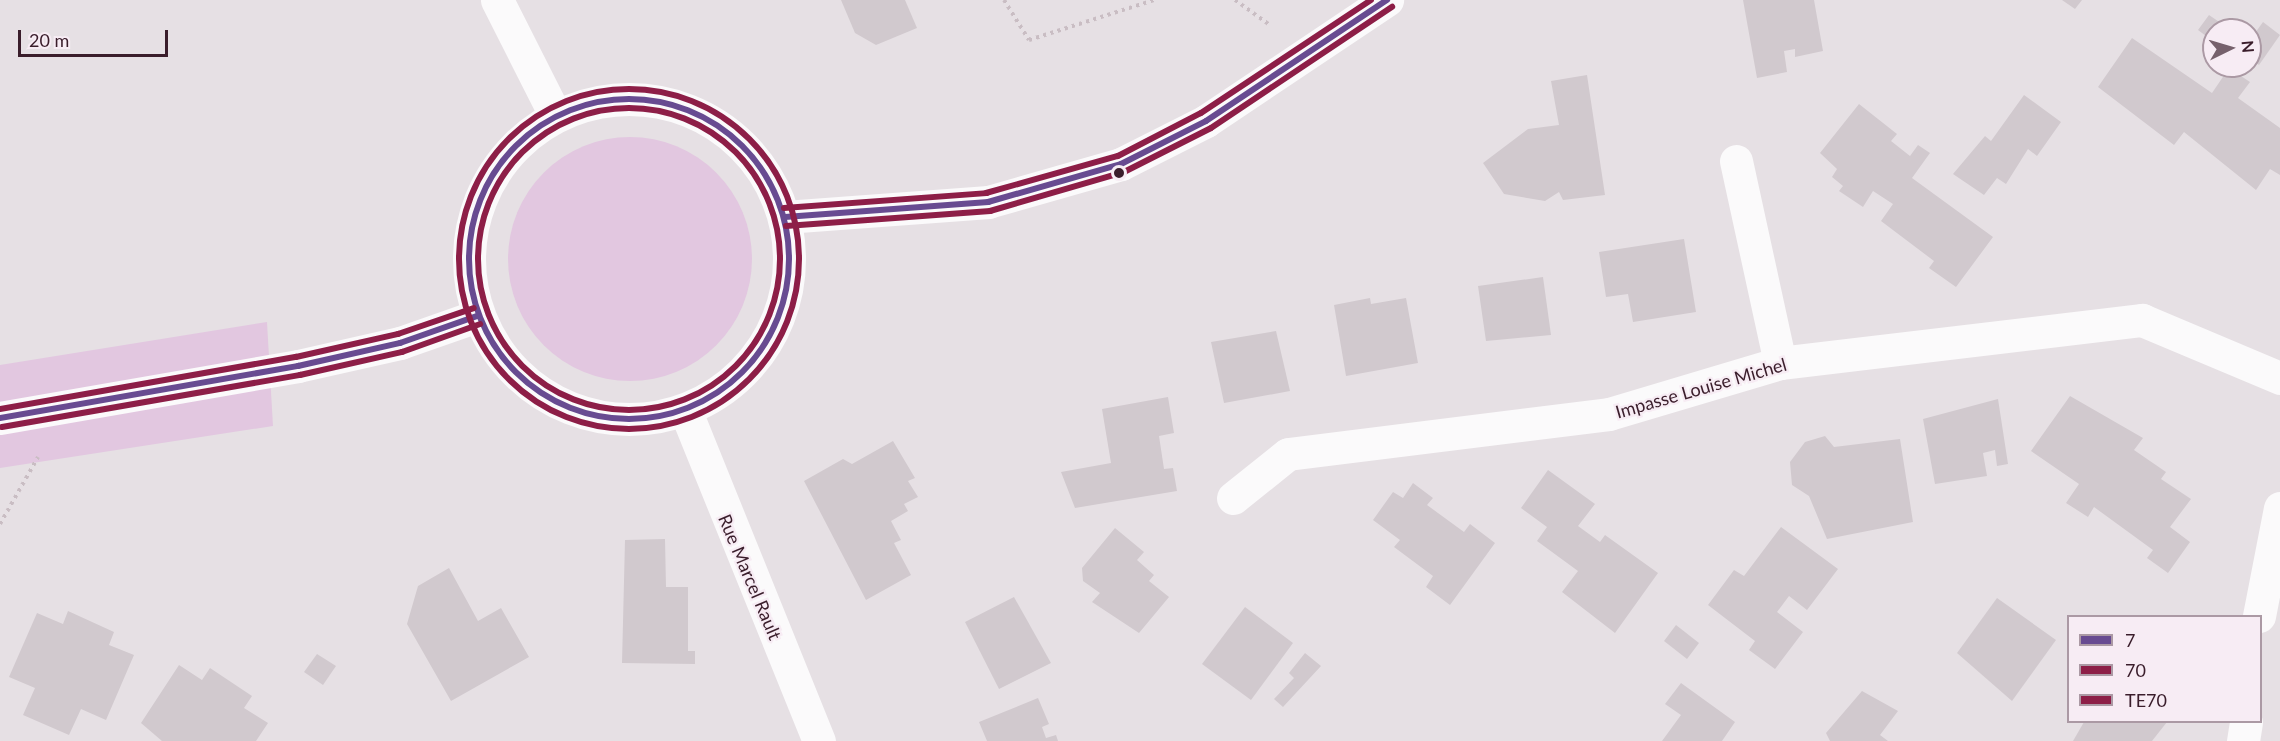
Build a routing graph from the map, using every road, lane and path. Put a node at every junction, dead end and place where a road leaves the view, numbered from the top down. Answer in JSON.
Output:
{"nodes":[{"id":1,"x":497,"y":0,"type":"edge"},
{"id":2,"x":1004,"y":0,"type":"edge"},
{"id":3,"x":1154,"y":0,"type":"edge"},
{"id":4,"x":1387,"y":0,"type":"edge"},
{"id":5,"x":555,"y":115,"type":"junction"},
{"id":6,"x":1736,"y":161,"type":"dead end"},
{"id":7,"x":784,"y":217,"type":"junction"},
{"id":8,"x":477,"y":316,"type":"junction"},
{"id":9,"x":1780,"y":363,"type":"junction"},
{"id":10,"x":2280,"y":378,"type":"edge"},
{"id":11,"x":65,"y":409,"type":"junction"},
{"id":12,"x":686,"y":412,"type":"junction"},
{"id":13,"x":0,"y":418,"type":"edge"},
{"id":14,"x":1233,"y":498,"type":"dead end"},
{"id":15,"x":2280,"y":508,"type":"edge"},
{"id":16,"x":0,"y":524,"type":"edge"},
{"id":17,"x":2259,"y":615,"type":"edge"},
{"id":18,"x":2262,"y":625,"type":"edge"},
{"id":19,"x":2280,"y":636,"type":"edge"},
{"id":20,"x":2246,"y":723,"type":"edge"},
{"id":21,"x":819,"y":741,"type":"edge"},
{"id":22,"x":2243,"y":741,"type":"edge"}],
"edges":[{"from":1,"to":5,"type":"street"},
{"from":2,"to":3,"type":"path"},
{"from":4,"to":7,"type":"street"},
{"from":5,"to":7,"type":"street"},
{"from":5,"to":8,"type":"street"},
{"from":6,"to":9,"type":"street"},
{"from":7,"to":12,"type":"street"},
{"from":8,"to":11,"type":"street"},
{"from":8,"to":12,"type":"street"},
{"from":9,"to":10,"type":"street","name":"Impasse Louise Michel"},
{"from":9,"to":14,"type":"street","name":"Impasse Louise Michel"},
{"from":11,"to":13,"type":"street"},
{"from":11,"to":16,"type":"path"},
{"from":12,"to":21,"type":"street","name":"Rue Marcel Rault"},
{"from":15,"to":17,"type":"street"},
{"from":18,"to":19,"type":"street"},
{"from":20,"to":22,"type":"street"}]}
